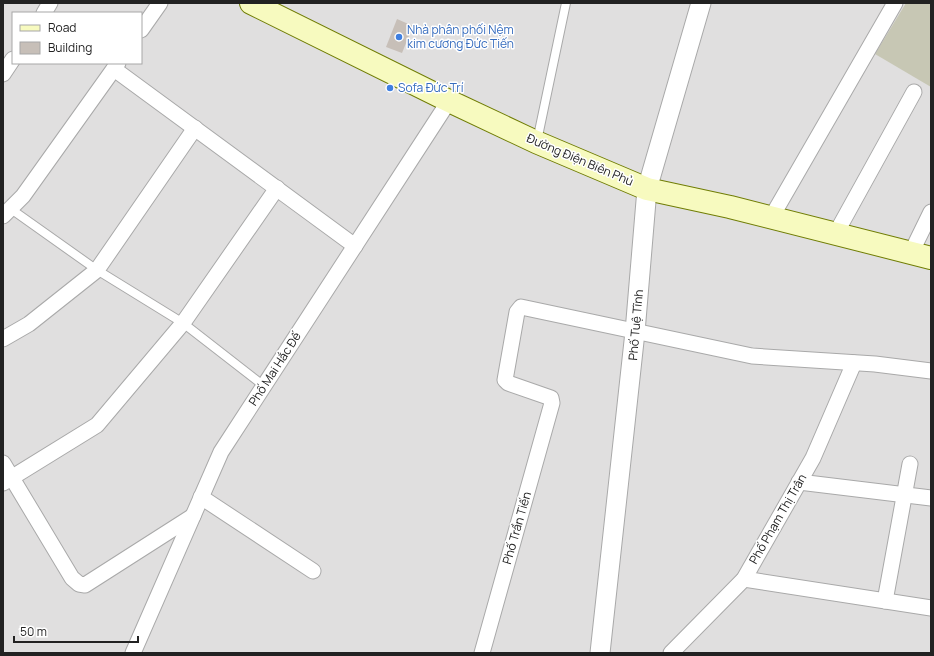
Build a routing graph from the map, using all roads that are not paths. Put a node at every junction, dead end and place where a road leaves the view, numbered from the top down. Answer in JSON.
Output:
{"nodes":[{"id":1,"x":50,"y":3,"type":"edge"},
{"id":2,"x":160,"y":3,"type":"edge"},
{"id":3,"x":251,"y":3,"type":"edge"},
{"id":4,"x":566,"y":3,"type":"edge"},
{"id":5,"x":701,"y":3,"type":"edge"},
{"id":6,"x":895,"y":3,"type":"edge"},
{"id":7,"x":45,"y":12,"type":"edge"},
{"id":8,"x":142,"y":29,"type":"edge"},
{"id":9,"x":12,"y":60,"type":"edge"},
{"id":10,"x":116,"y":66,"type":"edge"},
{"id":11,"x":3,"y":74,"type":"edge"},
{"id":12,"x":914,"y":92,"type":"dead end"},
{"id":13,"x":449,"y":101,"type":"junction"},
{"id":14,"x":195,"y":128,"type":"junction"},
{"id":15,"x":536,"y":142,"type":"junction"},
{"id":16,"x":276,"y":188,"type":"junction"},
{"id":17,"x":648,"y":189,"type":"junction"},
{"id":18,"x":7,"y":212,"type":"edge"},
{"id":19,"x":931,"y":212,"type":"edge"},
{"id":20,"x":771,"y":218,"type":"junction"},
{"id":21,"x":835,"y":235,"type":"junction"},
{"id":22,"x":355,"y":246,"type":"junction"},
{"id":23,"x":921,"y":256,"type":"edge"},
{"id":24,"x":97,"y":270,"type":"junction"},
{"id":25,"x":183,"y":323,"type":"junction"},
{"id":26,"x":635,"y":332,"type":"junction"},
{"id":27,"x":3,"y":339,"type":"edge"},
{"id":28,"x":854,"y":363,"type":"junction"},
{"id":29,"x":931,"y":371,"type":"edge"},
{"id":30,"x":264,"y":386,"type":"junction"},
{"id":31,"x":3,"y":463,"type":"edge"},
{"id":32,"x":910,"y":464,"type":"dead end"},
{"id":33,"x":8,"y":480,"type":"edge"},
{"id":34,"x":799,"y":482,"type":"junction"},
{"id":35,"x":904,"y":494,"type":"junction"},
{"id":36,"x":201,"y":497,"type":"junction"},
{"id":37,"x":931,"y":498,"type":"edge"},
{"id":38,"x":193,"y":516,"type":"junction"},
{"id":39,"x":313,"y":571,"type":"dead end"},
{"id":40,"x":744,"y":579,"type":"junction"},
{"id":41,"x":885,"y":601,"type":"junction"},
{"id":42,"x":931,"y":608,"type":"edge"},
{"id":43,"x":133,"y":653,"type":"edge"},
{"id":44,"x":482,"y":653,"type":"edge"},
{"id":45,"x":600,"y":653,"type":"edge"},
{"id":46,"x":671,"y":653,"type":"edge"}],
"edges":[{"from":1,"to":7,"type":"street"},
{"from":2,"to":8,"type":"street"},
{"from":3,"to":13,"type":"main road","name":"Đường Điện Biên Phủ"},
{"from":4,"to":15,"type":"lane"},
{"from":5,"to":17,"type":"street","name":"Phố Tuệ Tĩnh"},
{"from":6,"to":20,"type":"street"},
{"from":9,"to":11,"type":"street"},
{"from":10,"to":14,"type":"street"},
{"from":10,"to":18,"type":"street"},
{"from":12,"to":21,"type":"street"},
{"from":13,"to":15,"type":"main road","name":"Đường Điện Biên Phủ"},
{"from":13,"to":22,"type":"street","name":"Phố Mai Hắc Đế"},
{"from":14,"to":16,"type":"street"},
{"from":14,"to":24,"type":"street"},
{"from":15,"to":17,"type":"main road","name":"Đường Điện Biên Phủ"},
{"from":16,"to":22,"type":"street"},
{"from":16,"to":25,"type":"street"},
{"from":17,"to":20,"type":"main road","name":"Đường Điện Biên Phủ"},
{"from":17,"to":26,"type":"street","name":"Phố Tuệ Tĩnh"},
{"from":18,"to":24,"type":"lane"},
{"from":19,"to":23,"type":"street"},
{"from":20,"to":21,"type":"main road","name":"Đường Điện Biên Phủ"},
{"from":21,"to":23,"type":"main road","name":"Đường Điện Biên Phủ"},
{"from":22,"to":30,"type":"street","name":"Phố Mai Hắc Đế"},
{"from":24,"to":25,"type":"lane"},
{"from":24,"to":27,"type":"street"},
{"from":25,"to":30,"type":"lane"},
{"from":25,"to":33,"type":"street"},
{"from":26,"to":28,"type":"street"},
{"from":26,"to":44,"type":"street","name":"Phố Trần Tiến"},
{"from":26,"to":45,"type":"street","name":"Phố Tuệ Tĩnh"},
{"from":28,"to":29,"type":"street"},
{"from":28,"to":34,"type":"street","name":"Phố Phạm Thị Trân"},
{"from":30,"to":36,"type":"street","name":"Phố Mai Hắc Đế"},
{"from":31,"to":33,"type":"street"},
{"from":32,"to":35,"type":"street"},
{"from":33,"to":38,"type":"street"},
{"from":34,"to":35,"type":"street"},
{"from":34,"to":40,"type":"street","name":"Phố Phạm Thị Trân"},
{"from":35,"to":37,"type":"street"},
{"from":35,"to":41,"type":"street"},
{"from":36,"to":38,"type":"street","name":"Phố Mai Hắc Đế"},
{"from":36,"to":39,"type":"street"},
{"from":38,"to":43,"type":"street","name":"Phố Mai Hắc Đế"},
{"from":40,"to":41,"type":"street"},
{"from":40,"to":46,"type":"street","name":"Phố Phạm Thị Trân"},
{"from":41,"to":42,"type":"street"}]}
